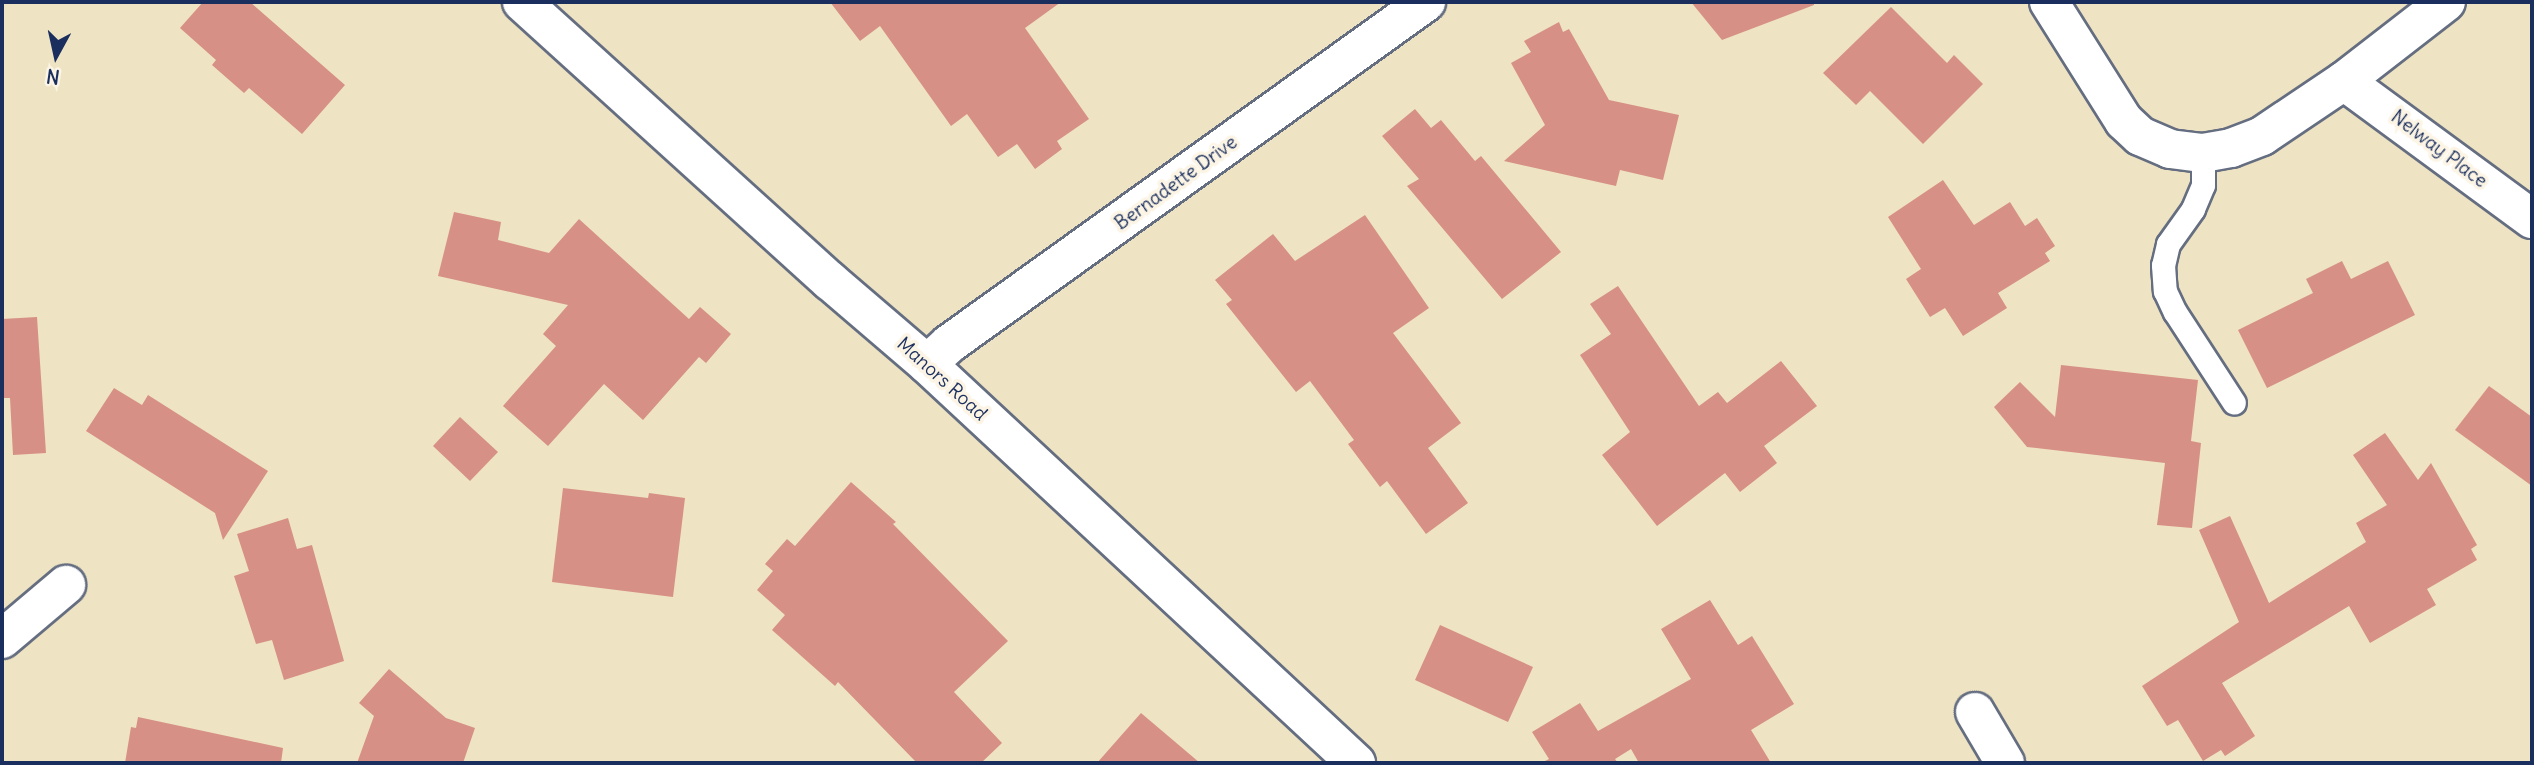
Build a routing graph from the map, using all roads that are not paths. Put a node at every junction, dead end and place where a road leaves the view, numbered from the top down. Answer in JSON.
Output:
{"nodes":[{"id":1,"x":522,"y":2,"type":"edge"},
{"id":2,"x":1426,"y":2,"type":"edge"},
{"id":3,"x":2049,"y":2,"type":"edge"},
{"id":4,"x":2446,"y":2,"type":"edge"},
{"id":5,"x":2344,"y":80,"type":"junction"},
{"id":6,"x":2203,"y":153,"type":"junction"},
{"id":7,"x":2532,"y":219,"type":"edge"},
{"id":8,"x":927,"y":364,"type":"junction"},
{"id":9,"x":2234,"y":403,"type":"dead end"},
{"id":10,"x":66,"y":585,"type":"dead end"},
{"id":11,"x":2,"y":639,"type":"edge"},
{"id":12,"x":1975,"y":712,"type":"dead end"},
{"id":13,"x":1356,"y":763,"type":"edge"},
{"id":14,"x":2005,"y":763,"type":"edge"}],
"edges":[{"from":1,"to":8,"type":"street","name":"Manors Road"},
{"from":2,"to":8,"type":"street","name":"Bernadette Drive"},
{"from":3,"to":6,"type":"street"},
{"from":4,"to":5,"type":"street"},
{"from":5,"to":6,"type":"street"},
{"from":5,"to":7,"type":"street","name":"Nelway Place"},
{"from":6,"to":9,"type":"lane"},
{"from":8,"to":13,"type":"street","name":"Manors Road"},
{"from":10,"to":11,"type":"street"},
{"from":12,"to":14,"type":"street"}]}
